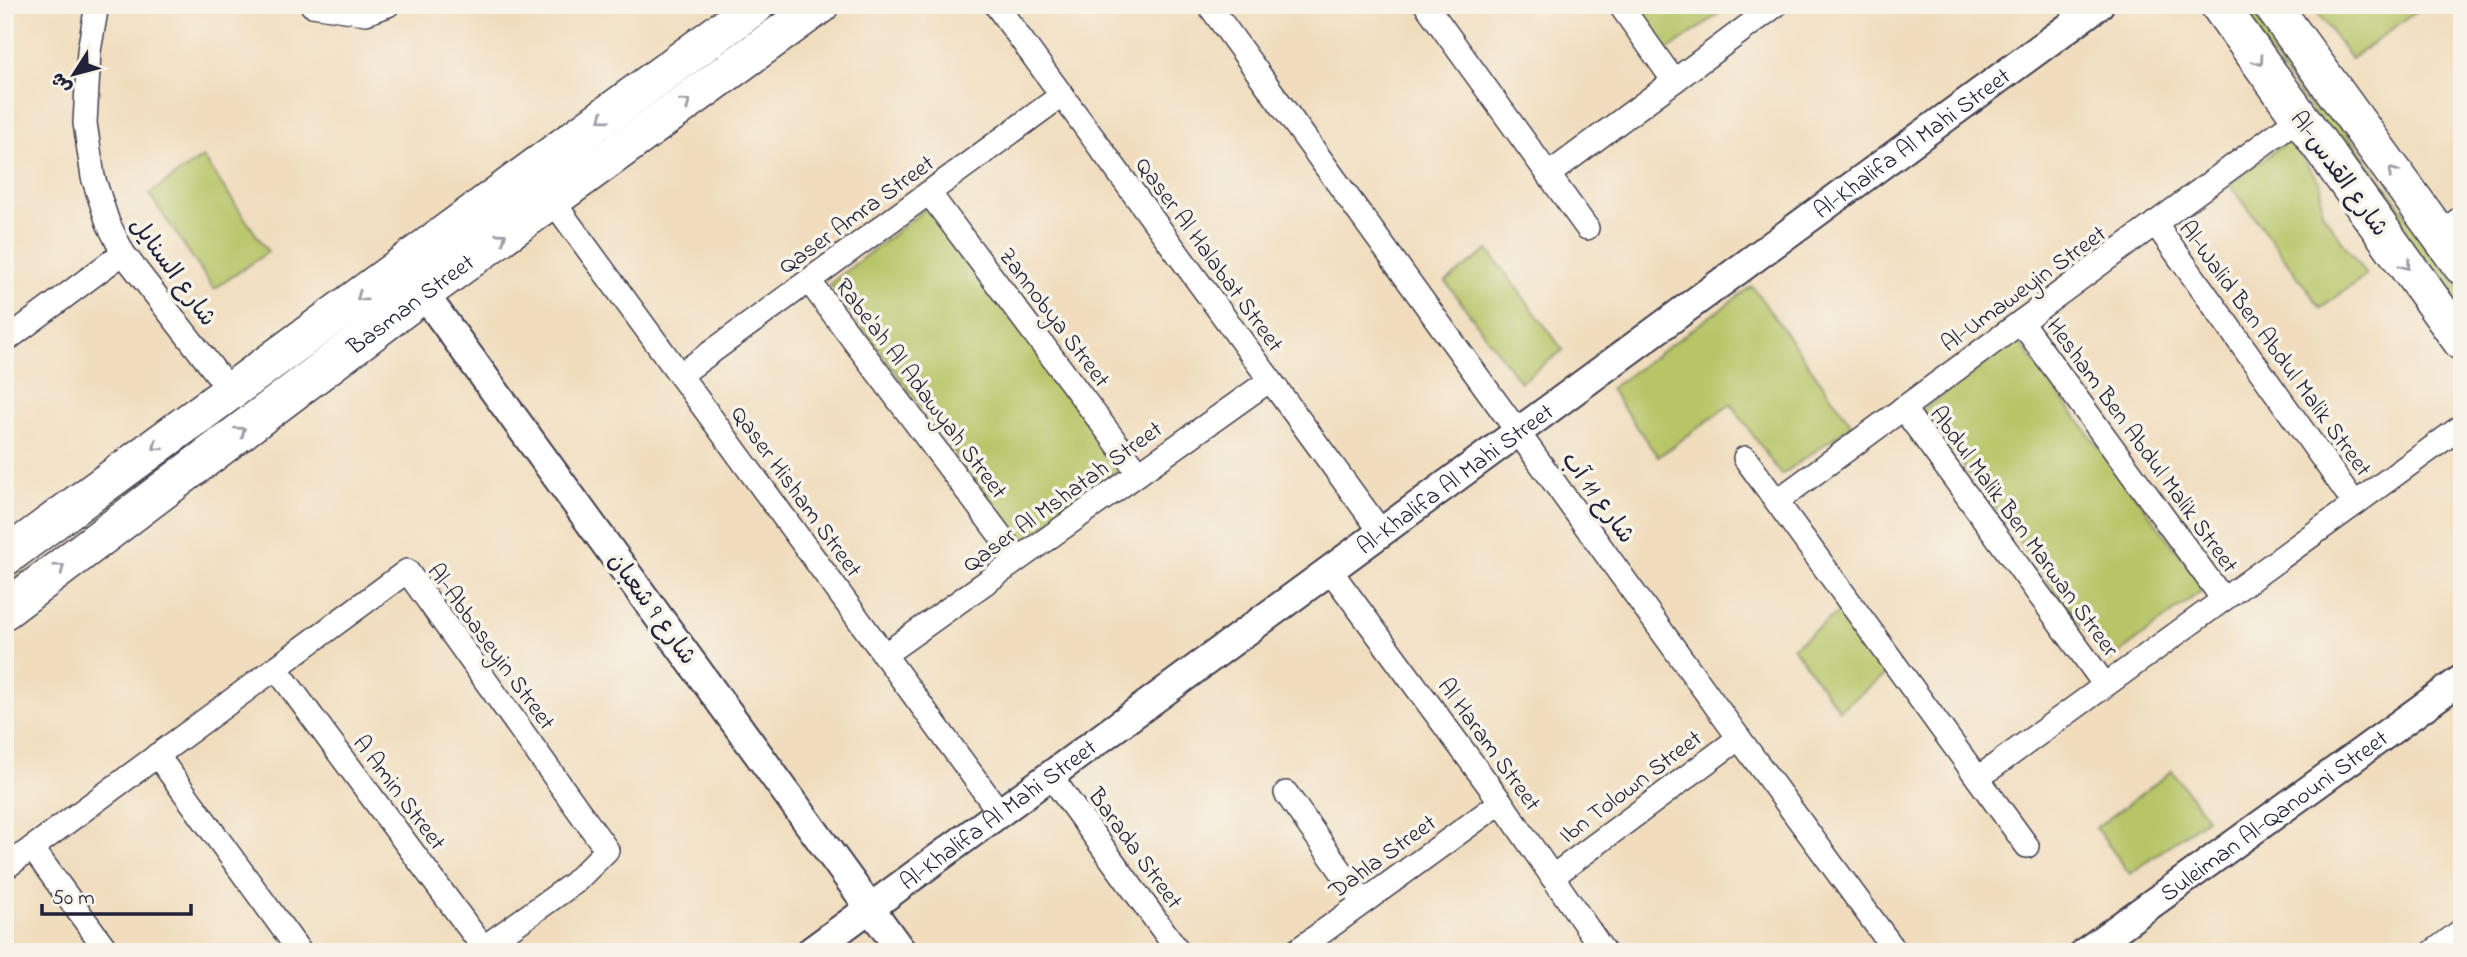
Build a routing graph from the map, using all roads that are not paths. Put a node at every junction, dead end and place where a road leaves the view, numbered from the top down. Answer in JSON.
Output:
{"nodes":[{"id":1,"x":97,"y":5,"type":"edge"},
{"id":2,"x":312,"y":5,"type":"edge"},
{"id":3,"x":388,"y":5,"type":"edge"},
{"id":4,"x":756,"y":5,"type":"edge"},
{"id":5,"x":820,"y":5,"type":"edge"},
{"id":6,"x":996,"y":5,"type":"edge"},
{"id":7,"x":1209,"y":5,"type":"edge"},
{"id":8,"x":1426,"y":5,"type":"edge"},
{"id":9,"x":1620,"y":5,"type":"edge"},
{"id":10,"x":1776,"y":5,"type":"edge"},
{"id":11,"x":2099,"y":5,"type":"edge"},
{"id":12,"x":2219,"y":5,"type":"edge"},
{"id":13,"x":2272,"y":5,"type":"edge"},
{"id":14,"x":1674,"y":81,"type":"junction"},
{"id":15,"x":1062,"y":95,"type":"junction"},
{"id":16,"x":2300,"y":117,"type":"junction"},
{"id":17,"x":1548,"y":175,"type":"junction"},
{"id":18,"x":929,"y":193,"type":"junction"},
{"id":19,"x":552,"y":200,"type":"junction"},
{"id":20,"x":2155,"y":223,"type":"junction"},
{"id":21,"x":2450,"y":226,"type":"edge"},
{"id":22,"x":1587,"y":228,"type":"dead end"},
{"id":23,"x":123,"y":253,"type":"junction"},
{"id":24,"x":2462,"y":267,"type":"edge"},
{"id":25,"x":414,"y":279,"type":"junction"},
{"id":26,"x":809,"y":281,"type":"junction"},
{"id":27,"x":2021,"y":322,"type":"junction"},
{"id":28,"x":5,"y":341,"type":"edge"},
{"id":29,"x":2462,"y":342,"type":"edge"},
{"id":30,"x":680,"y":375,"type":"junction"},
{"id":31,"x":1270,"y":380,"type":"junction"},
{"id":32,"x":232,"y":392,"type":"junction"},
{"id":33,"x":1903,"y":408,"type":"junction"},
{"id":34,"x":2462,"y":426,"type":"edge"},
{"id":35,"x":1519,"y":432,"type":"junction"},
{"id":36,"x":1745,"y":458,"type":"dead end"},
{"id":37,"x":1139,"y":473,"type":"junction"},
{"id":38,"x":1777,"y":501,"type":"junction"},
{"id":39,"x":2354,"y":504,"type":"junction"},
{"id":40,"x":1382,"y":533,"type":"junction"},
{"id":41,"x":5,"y":557,"type":"edge"},
{"id":42,"x":1018,"y":559,"type":"junction"},
{"id":43,"x":1330,"y":570,"type":"junction"},
{"id":44,"x":2223,"y":599,"type":"junction"},
{"id":45,"x":5,"y":610,"type":"edge"},
{"id":46,"x":884,"y":655,"type":"junction"},
{"id":47,"x":276,"y":668,"type":"junction"},
{"id":48,"x":2462,"y":679,"type":"edge"},
{"id":49,"x":2105,"y":685,"type":"junction"},
{"id":50,"x":1738,"y":738,"type":"junction"},
{"id":51,"x":158,"y":755,"type":"junction"},
{"id":52,"x":1050,"y":775,"type":"junction"},
{"id":53,"x":1978,"y":778,"type":"junction"},
{"id":54,"x":1286,"y":793,"type":"dead end"},
{"id":55,"x":1501,"y":802,"type":"junction"},
{"id":56,"x":1000,"y":813,"type":"junction"},
{"id":57,"x":2027,"y":846,"type":"dead end"},
{"id":58,"x":32,"y":848,"type":"junction"},
{"id":59,"x":5,"y":867,"type":"edge"},
{"id":60,"x":1552,"y":877,"type":"junction"},
{"id":61,"x":1363,"y":902,"type":"junction"},
{"id":62,"x":870,"y":908,"type":"junction"},
{"id":63,"x":2462,"y":930,"type":"edge"},
{"id":64,"x":480,"y":950,"type":"edge"},
{"id":65,"x":1600,"y":950,"type":"edge"},
{"id":66,"x":108,"y":952,"type":"edge"},
{"id":67,"x":300,"y":952,"type":"edge"},
{"id":68,"x":810,"y":952,"type":"edge"},
{"id":69,"x":902,"y":952,"type":"edge"},
{"id":70,"x":1179,"y":952,"type":"edge"},
{"id":71,"x":1295,"y":952,"type":"edge"},
{"id":72,"x":1896,"y":952,"type":"edge"},
{"id":73,"x":2085,"y":952,"type":"edge"},
{"id":74,"x":2432,"y":952,"type":"edge"}],
"edges":[{"from":1,"to":23,"type":"street","name":"شارع السنايل"},
{"from":2,"to":3,"type":"street"},
{"from":4,"to":25,"type":"main road","name":"Basman Street","one_way":true},
{"from":19,"to":5,"type":"main road","name":"Basman Street","one_way":true},
{"from":6,"to":15,"type":"street","name":"Qaser Al Halabat Street"},
{"from":7,"to":35,"type":"street","name":"شارع 11 آب"},
{"from":8,"to":17,"type":"street"},
{"from":9,"to":14,"type":"street"},
{"from":10,"to":14,"type":"street"},
{"from":11,"to":35,"type":"street","name":"Al-Khalifa Al Mahi Street"},
{"from":12,"to":16,"type":"main road","name":"Al-شارع القدس","one_way":true},
{"from":21,"to":13,"type":"main road","name":"Al-شارع القدس","one_way":true},
{"from":14,"to":17,"type":"street"},
{"from":15,"to":18,"type":"street","name":"Qaser Amra Street"},
{"from":15,"to":31,"type":"street","name":"Qaser Al Halabat Street"},
{"from":16,"to":20,"type":"street","name":"Al-Umaweyin Street"},
{"from":16,"to":29,"type":"main road","name":"Al-شارع القدس","one_way":true},
{"from":17,"to":22,"type":"street"},
{"from":18,"to":26,"type":"street","name":"Qaser Amra Street"},
{"from":18,"to":37,"type":"street","name":"Zannobya Street"},
{"from":25,"to":19,"type":"main road","name":"Basman Street","one_way":true},
{"from":19,"to":30,"type":"street","name":"Qaser Hisham Street"},
{"from":20,"to":27,"type":"street","name":"Al-Umaweyin Street"},
{"from":20,"to":39,"type":"street","name":"Al-Walid Ben Abdul Malik Street"},
{"from":21,"to":24,"type":"main road","name":"Al-شارع القدس"},
{"from":23,"to":28,"type":"street"},
{"from":23,"to":32,"type":"street","name":"شارع السنايل"},
{"from":25,"to":32,"type":"main road","name":"Basman Street","one_way":true},
{"from":45,"to":25,"type":"main road","name":"Basman Street","one_way":true},
{"from":25,"to":62,"type":"street","name":"شارع 9 شعبان"},
{"from":26,"to":30,"type":"street","name":"Qaser Amra Street"},
{"from":26,"to":42,"type":"street","name":"Rabe'ah Al Adawyah Street"},
{"from":27,"to":33,"type":"street","name":"Al-Umaweyin Street"},
{"from":27,"to":44,"type":"street","name":"Hesham Ben Abdul Malik Street"},
{"from":30,"to":46,"type":"street","name":"Qaser Hisham Street"},
{"from":31,"to":37,"type":"street","name":"Qaser Al Mshatah Street"},
{"from":31,"to":40,"type":"street","name":"Qaser Al Halabat Street"},
{"from":32,"to":41,"type":"main road","name":"Basman Street","one_way":true},
{"from":33,"to":38,"type":"street","name":"Al-Umaweyin Street"},
{"from":33,"to":49,"type":"street","name":"Abdul Malik Ben Marwan Streer"},
{"from":34,"to":39,"type":"street"},
{"from":35,"to":40,"type":"street","name":"Al-Khalifa Al Mahi Street"},
{"from":35,"to":50,"type":"street","name":"شارع 11 آب"},
{"from":36,"to":38,"type":"street"},
{"from":37,"to":42,"type":"street","name":"Qaser Al Mshatah Street"},
{"from":38,"to":53,"type":"street"},
{"from":39,"to":44,"type":"street"},
{"from":40,"to":43,"type":"street","name":"Al-Khalifa Al Mahi Street"},
{"from":42,"to":46,"type":"street","name":"Qaser Al Mshatah Street"},
{"from":43,"to":52,"type":"street","name":"Al-Khalifa Al Mahi Street"},
{"from":43,"to":55,"type":"street","name":"Al Haram Street"},
{"from":44,"to":49,"type":"street"},
{"from":46,"to":56,"type":"street","name":"Qaser Hisham Street"},
{"from":47,"to":51,"type":"street","name":"Al-Abbaseyin Street"},
{"from":47,"to":64,"type":"street","name":"A Amin Street"},
{"from":47,"to":64,"type":"street","name":"Al-Abbaseyin Street"},
{"from":48,"to":73,"type":"street","name":"Suleiman Al-Qanouni Street"},
{"from":49,"to":53,"type":"street"},
{"from":50,"to":60,"type":"street","name":"Ibn Tolown Street"},
{"from":50,"to":72,"type":"street","name":"شارع 11 آب"},
{"from":51,"to":58,"type":"street","name":"Al-Abbaseyin Street"},
{"from":51,"to":67,"type":"street"},
{"from":52,"to":56,"type":"street","name":"Al-Khalifa Al Mahi Street"},
{"from":52,"to":70,"type":"street","name":"Barada Street"},
{"from":53,"to":57,"type":"street"},
{"from":54,"to":61,"type":"street"},
{"from":55,"to":60,"type":"street","name":"Al Haram Street"},
{"from":55,"to":61,"type":"street","name":"Dahla Street"},
{"from":56,"to":62,"type":"street","name":"Al-Khalifa Al Mahi Street"},
{"from":58,"to":59,"type":"street","name":"Al-Abbaseyin Street"},
{"from":58,"to":66,"type":"street"},
{"from":60,"to":65,"type":"street","name":"Al Haram Street"},
{"from":61,"to":71,"type":"street","name":"Dahla Street"},
{"from":62,"to":68,"type":"street","name":"Al-Khalifa Al Mahi Street"},
{"from":62,"to":69,"type":"street","name":"شارع 9 شعبان"},
{"from":63,"to":74,"type":"street"}]}
